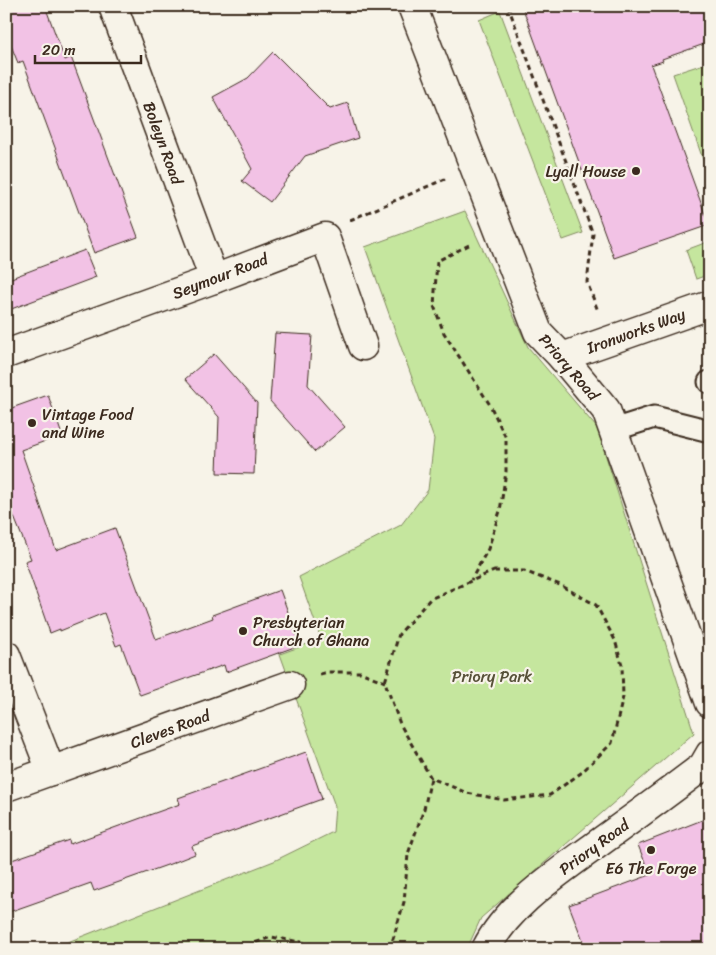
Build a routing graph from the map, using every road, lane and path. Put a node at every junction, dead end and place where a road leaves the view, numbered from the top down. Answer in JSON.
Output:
{"nodes":[{"id":1,"x":113,"y":6,"type":"edge"},
{"id":2,"x":412,"y":6,"type":"edge"},
{"id":3,"x":508,"y":6,"type":"edge"},
{"id":4,"x":474,"y":168,"type":"junction"},
{"id":5,"x":498,"y":230,"type":"junction"},
{"id":6,"x":325,"y":237,"type":"junction"},
{"id":7,"x":214,"y":279,"type":"junction"},
{"id":8,"x":710,"y":305,"type":"edge"},
{"id":9,"x":609,"y":341,"type":"junction"},
{"id":10,"x":363,"y":346,"type":"dead end"},
{"id":11,"x":6,"y":354,"type":"edge"},
{"id":12,"x":562,"y":357,"type":"junction"},
{"id":13,"x":613,"y":430,"type":"junction"},
{"id":14,"x":710,"y":431,"type":"edge"},
{"id":15,"x":471,"y":581,"type":"junction"},
{"id":16,"x":6,"y":655,"type":"edge"},
{"id":17,"x":385,"y":682,"type":"junction"},
{"id":18,"x":290,"y":686,"type":"joint"},
{"id":19,"x":710,"y":702,"type":"edge"},
{"id":20,"x":710,"y":754,"type":"edge"},
{"id":21,"x":51,"y":771,"type":"junction"},
{"id":22,"x":431,"y":778,"type":"junction"},
{"id":23,"x":6,"y":787,"type":"edge"},
{"id":24,"x":239,"y":949,"type":"edge"},
{"id":25,"x":318,"y":949,"type":"edge"},
{"id":26,"x":390,"y":949,"type":"edge"},
{"id":27,"x":486,"y":949,"type":"edge"}],
"edges":[{"from":1,"to":7,"type":"street","name":"Boleyn Road"},
{"from":2,"to":4,"type":"street","name":"Priory Road"},
{"from":3,"to":9,"type":"path"},
{"from":4,"to":5,"type":"street","name":"Priory Road"},
{"from":4,"to":6,"type":"path"},
{"from":5,"to":12,"type":"street","name":"Priory Road"},
{"from":5,"to":15,"type":"path"},
{"from":6,"to":7,"type":"street","name":"Seymour Road"},
{"from":6,"to":10,"type":"street"},
{"from":7,"to":11,"type":"street","name":"Seymour Road"},
{"from":8,"to":9,"type":"street","name":"Ironworks Way"},
{"from":9,"to":12,"type":"street","name":"Ironworks Way"},
{"from":12,"to":13,"type":"street","name":"Priory Road"},
{"from":13,"to":14,"type":"lane"},
{"from":13,"to":19,"type":"street","name":"Priory Road"},
{"from":15,"to":17,"type":"path"},
{"from":15,"to":22,"type":"path"},
{"from":16,"to":21,"type":"street"},
{"from":17,"to":18,"type":"path"},
{"from":17,"to":22,"type":"path"},
{"from":18,"to":21,"type":"street","name":"Cleves Road"},
{"from":20,"to":27,"type":"street","name":"Priory Road"},
{"from":21,"to":23,"type":"street","name":"Cleves Road"},
{"from":22,"to":26,"type":"path"},
{"from":24,"to":25,"type":"path"}]}
